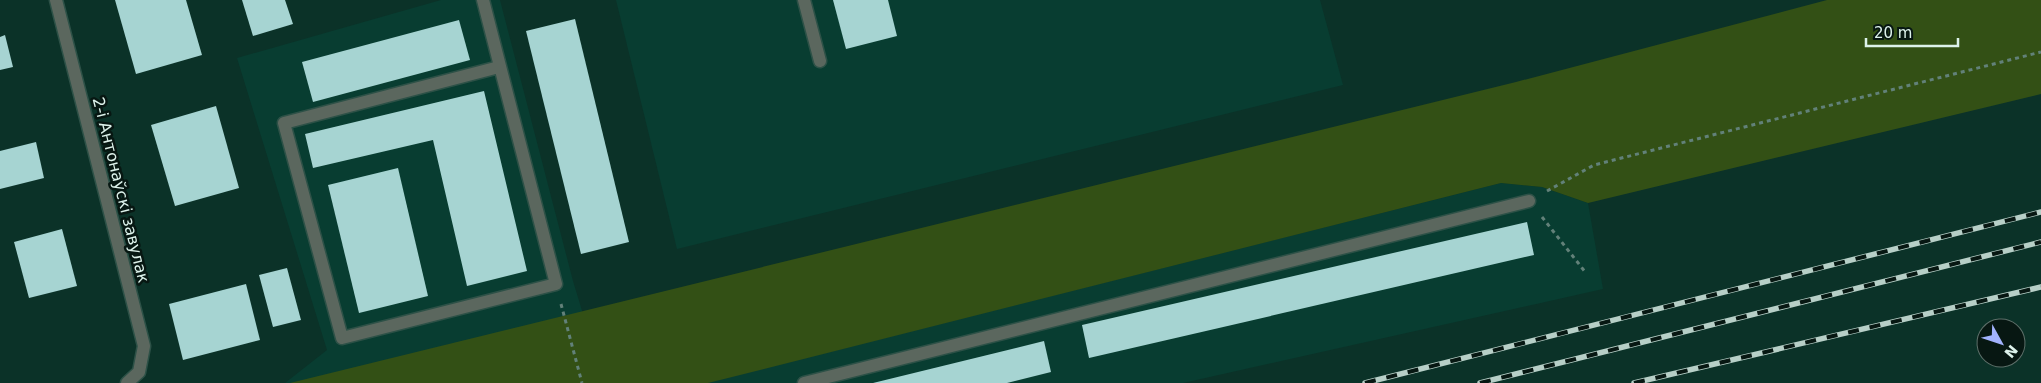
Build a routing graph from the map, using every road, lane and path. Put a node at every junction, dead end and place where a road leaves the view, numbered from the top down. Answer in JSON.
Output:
{"nodes":[{"id":1,"x":56,"y":0,"type":"edge"},
{"id":2,"x":483,"y":0,"type":"edge"},
{"id":3,"x":804,"y":0,"type":"edge"},
{"id":4,"x":2041,"y":52,"type":"edge"},
{"id":5,"x":820,"y":61,"type":"dead end"},
{"id":6,"x":499,"y":67,"type":"junction"},
{"id":7,"x":1529,"y":202,"type":"junction"},
{"id":8,"x":1586,"y":273,"type":"dead end"},
{"id":9,"x":556,"y":284,"type":"junction"},
{"id":10,"x":127,"y":383,"type":"edge"},
{"id":11,"x":582,"y":383,"type":"edge"},
{"id":12,"x":804,"y":383,"type":"edge"}],
"edges":[{"from":1,"to":10,"type":"street","name":"2-і Антонаўскі завулак"},
{"from":2,"to":6,"type":"street"},
{"from":3,"to":5,"type":"street"},
{"from":4,"to":7,"type":"path"},
{"from":6,"to":9,"type":"street"},
{"from":6,"to":9,"type":"street"},
{"from":7,"to":8,"type":"path"},
{"from":7,"to":12,"type":"street"},
{"from":9,"to":11,"type":"path"}]}
